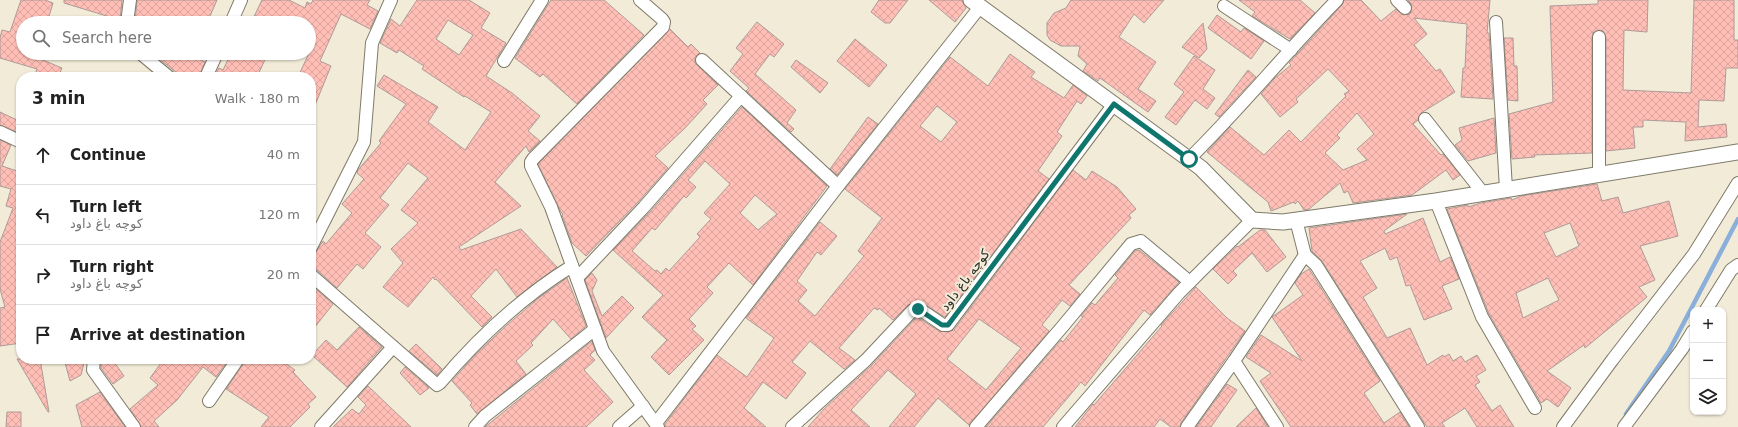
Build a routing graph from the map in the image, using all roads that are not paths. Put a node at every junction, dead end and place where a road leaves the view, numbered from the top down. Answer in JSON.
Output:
{"nodes":[{"id":1,"x":130,"y":0,"type":"edge"},
{"id":2,"x":242,"y":0,"type":"edge"},
{"id":3,"x":391,"y":0,"type":"edge"},
{"id":4,"x":542,"y":0,"type":"edge"},
{"id":5,"x":640,"y":0,"type":"edge"},
{"id":6,"x":1337,"y":0,"type":"edge"},
{"id":7,"x":976,"y":4,"type":"edge"},
{"id":8,"x":1224,"y":6,"type":"dead end"},
{"id":9,"x":128,"y":16,"type":"edge"},
{"id":10,"x":234,"y":16,"type":"edge"},
{"id":11,"x":1496,"y":22,"type":"dead end"},
{"id":12,"x":1599,"y":37,"type":"dead end"},
{"id":13,"x":1291,"y":50,"type":"junction"},
{"id":14,"x":148,"y":60,"type":"edge"},
{"id":15,"x":214,"y":60,"type":"edge"},
{"id":16,"x":702,"y":60,"type":"dead end"},
{"id":17,"x":504,"y":61,"type":"dead end"},
{"id":18,"x":163,"y":72,"type":"edge"},
{"id":19,"x":208,"y":72,"type":"edge"},
{"id":20,"x":741,"y":96,"type":"junction"},
{"id":21,"x":1114,"y":104,"type":"junction"},
{"id":22,"x":1425,"y":119,"type":"dead end"},
{"id":23,"x":0,"y":132,"type":"edge"},
{"id":24,"x":16,"y":140,"type":"edge"},
{"id":25,"x":1738,"y":152,"type":"edge"},
{"id":26,"x":1189,"y":159,"type":"junction"},
{"id":27,"x":1599,"y":174,"type":"junction"},
{"id":28,"x":1738,"y":183,"type":"edge"},
{"id":29,"x":838,"y":186,"type":"junction"},
{"id":30,"x":1506,"y":189,"type":"junction"},
{"id":31,"x":1484,"y":193,"type":"junction"},
{"id":32,"x":1436,"y":201,"type":"junction"},
{"id":33,"x":1252,"y":220,"type":"junction"},
{"id":34,"x":1296,"y":220,"type":"junction"},
{"id":35,"x":316,"y":237,"type":"edge"},
{"id":36,"x":1305,"y":255,"type":"junction"},
{"id":37,"x":1738,"y":265,"type":"edge"},
{"id":38,"x":572,"y":266,"type":"junction"},
{"id":39,"x":577,"y":278,"type":"junction"},
{"id":40,"x":316,"y":279,"type":"edge"},
{"id":41,"x":1190,"y":282,"type":"junction"},
{"id":42,"x":1708,"y":307,"type":"edge"},
{"id":43,"x":595,"y":329,"type":"junction"},
{"id":44,"x":1690,"y":336,"type":"edge"},
{"id":45,"x":393,"y":348,"type":"junction"},
{"id":46,"x":1234,"y":361,"type":"junction"},
{"id":47,"x":94,"y":364,"type":"edge"},
{"id":48,"x":235,"y":364,"type":"edge"},
{"id":49,"x":209,"y":401,"type":"dead end"},
{"id":50,"x":643,"y":406,"type":"junction"},
{"id":51,"x":1535,"y":408,"type":"dead end"},
{"id":52,"x":657,"y":425,"type":"edge"},
{"id":53,"x":134,"y":427,"type":"edge"},
{"id":54,"x":321,"y":427,"type":"edge"},
{"id":55,"x":475,"y":427,"type":"edge"},
{"id":56,"x":619,"y":427,"type":"edge"},
{"id":57,"x":792,"y":427,"type":"edge"},
{"id":58,"x":976,"y":427,"type":"edge"},
{"id":59,"x":1063,"y":427,"type":"edge"},
{"id":60,"x":1187,"y":427,"type":"edge"},
{"id":61,"x":1277,"y":427,"type":"edge"},
{"id":62,"x":1418,"y":427,"type":"edge"},
{"id":63,"x":1563,"y":427,"type":"edge"},
{"id":64,"x":1624,"y":427,"type":"edge"}],
"edges":[{"from":1,"to":9,"type":"street"},
{"from":2,"to":10,"type":"street"},
{"from":3,"to":35,"type":"street"},
{"from":4,"to":17,"type":"street"},
{"from":5,"to":38,"type":"street"},
{"from":6,"to":13,"type":"street"},
{"from":7,"to":21,"type":"street"},
{"from":7,"to":29,"type":"street"},
{"from":8,"to":13,"type":"street"},
{"from":11,"to":30,"type":"street"},
{"from":12,"to":27,"type":"street"},
{"from":13,"to":26,"type":"street"},
{"from":14,"to":18,"type":"street"},
{"from":15,"to":19,"type":"street"},
{"from":16,"to":20,"type":"street"},
{"from":20,"to":29,"type":"street"},
{"from":20,"to":39,"type":"street"},
{"from":21,"to":26,"type":"street"},
{"from":21,"to":57,"type":"street","name":"کوچه باغ داود"},
{"from":22,"to":31,"type":"street"},
{"from":23,"to":24,"type":"street"},
{"from":25,"to":27,"type":"street"},
{"from":26,"to":33,"type":"street"},
{"from":27,"to":30,"type":"street"},
{"from":28,"to":63,"type":"street"},
{"from":29,"to":52,"type":"street"},
{"from":30,"to":31,"type":"street"},
{"from":31,"to":32,"type":"street"},
{"from":32,"to":34,"type":"street"},
{"from":32,"to":51,"type":"street"},
{"from":33,"to":34,"type":"street"},
{"from":33,"to":41,"type":"street"},
{"from":34,"to":36,"type":"street"},
{"from":36,"to":46,"type":"street"},
{"from":36,"to":62,"type":"street"},
{"from":37,"to":42,"type":"street"},
{"from":38,"to":39,"type":"street"},
{"from":38,"to":45,"type":"street"},
{"from":39,"to":43,"type":"street"},
{"from":40,"to":45,"type":"street"},
{"from":41,"to":58,"type":"street"},
{"from":41,"to":59,"type":"street"},
{"from":43,"to":50,"type":"street"},
{"from":43,"to":55,"type":"street"},
{"from":44,"to":64,"type":"street"},
{"from":45,"to":54,"type":"street"},
{"from":46,"to":60,"type":"street"},
{"from":46,"to":61,"type":"street"},
{"from":47,"to":53,"type":"street"},
{"from":48,"to":49,"type":"street"},
{"from":50,"to":52,"type":"street"},
{"from":50,"to":56,"type":"street"}]}
